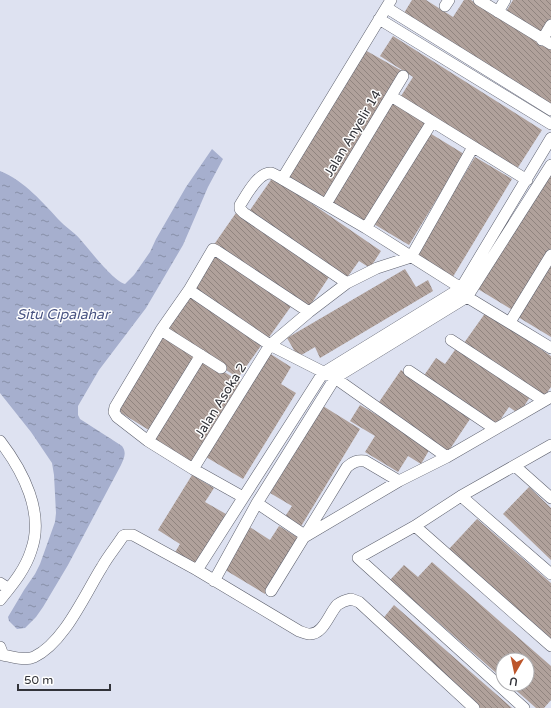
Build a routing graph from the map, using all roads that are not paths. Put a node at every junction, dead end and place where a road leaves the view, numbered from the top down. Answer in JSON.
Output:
{"nodes":[{"id":1,"x":479,"y":0,"type":"edge"},
{"id":2,"x":505,"y":0,"type":"edge"},
{"id":3,"x":389,"y":4,"type":"edge"},
{"id":4,"x":498,"y":12,"type":"junction"},
{"id":5,"x":379,"y":19,"type":"junction"},
{"id":6,"x":551,"y":25,"type":"edge"},
{"id":7,"x":547,"y":42,"type":"edge"},
{"id":8,"x":403,"y":76,"type":"dead end"},
{"id":9,"x":391,"y":96,"type":"junction"},
{"id":10,"x":551,"y":110,"type":"edge"},
{"id":11,"x":432,"y":122,"type":"junction"},
{"id":12,"x":551,"y":124,"type":"edge"},
{"id":13,"x":551,"y":138,"type":"edge"},
{"id":14,"x":473,"y":147,"type":"junction"},
{"id":15,"x":551,"y":165,"type":"edge"},
{"id":16,"x":282,"y":179,"type":"junction"},
{"id":17,"x":527,"y":180,"type":"junction"},
{"id":18,"x":326,"y":204,"type":"junction"},
{"id":19,"x":366,"y":228,"type":"junction"},
{"id":20,"x":551,"y":255,"type":"edge"},
{"id":21,"x":411,"y":257,"type":"junction"},
{"id":22,"x":348,"y":283,"type":"junction"},
{"id":23,"x":189,"y":290,"type":"junction"},
{"id":24,"x":464,"y":293,"type":"junction"},
{"id":25,"x":309,"y":312,"type":"junction"},
{"id":26,"x":510,"y":322,"type":"junction"},
{"id":27,"x":161,"y":330,"type":"junction"},
{"id":28,"x":451,"y":340,"type":"dead end"},
{"id":29,"x":270,"y":345,"type":"junction"},
{"id":30,"x":551,"y":347,"type":"edge"},
{"id":31,"x":201,"y":355,"type":"junction"},
{"id":32,"x":221,"y":368,"type":"dead end"},
{"id":33,"x":409,"y":371,"type":"dead end"},
{"id":34,"x":322,"y":373,"type":"junction"},
{"id":35,"x":334,"y":378,"type":"junction"},
{"id":36,"x":547,"y":399,"type":"edge"},
{"id":37,"x":495,"y":429,"type":"junction"},
{"id":38,"x":0,"y":441,"type":"edge"},
{"id":39,"x":148,"y":441,"type":"junction"},
{"id":40,"x":551,"y":445,"type":"edge"},
{"id":41,"x":447,"y":457,"type":"junction"},
{"id":42,"x":515,"y":466,"type":"junction"},
{"id":43,"x":193,"y":469,"type":"junction"},
{"id":44,"x":400,"y":480,"type":"junction"},
{"id":45,"x":461,"y":496,"type":"junction"},
{"id":46,"x":243,"y":497,"type":"junction"},
{"id":47,"x":551,"y":498,"type":"edge"},
{"id":48,"x":257,"y":503,"type":"junction"},
{"id":49,"x":415,"y":526,"type":"junction"},
{"id":50,"x":306,"y":536,"type":"junction"},
{"id":51,"x":197,"y":570,"type":"junction"},
{"id":52,"x":551,"y":574,"type":"edge"},
{"id":53,"x":214,"y":581,"type":"junction"},
{"id":54,"x":4,"y":586,"type":"edge"},
{"id":55,"x":271,"y":591,"type":"dead end"},
{"id":56,"x":0,"y":600,"type":"edge"},
{"id":57,"x":551,"y":646,"type":"edge"},
{"id":58,"x":1,"y":654,"type":"edge"},
{"id":59,"x":474,"y":708,"type":"edge"},
{"id":60,"x":524,"y":708,"type":"edge"}],
"edges":[{"from":1,"to":4,"type":"street"},
{"from":2,"to":4,"type":"street"},
{"from":3,"to":5,"type":"street"},
{"from":3,"to":10,"type":"street"},
{"from":4,"to":7,"type":"street"},
{"from":5,"to":12,"type":"street"},
{"from":5,"to":16,"type":"street"},
{"from":6,"to":7,"type":"street"},
{"from":8,"to":9,"type":"street","name":"Jalan Anyelir 14"},
{"from":9,"to":11,"type":"street"},
{"from":9,"to":18,"type":"street","name":"Jalan Anyelir 14"},
{"from":11,"to":14,"type":"street"},
{"from":11,"to":19,"type":"street"},
{"from":13,"to":17,"type":"street"},
{"from":14,"to":17,"type":"street"},
{"from":14,"to":21,"type":"street"},
{"from":15,"to":24,"type":"street"},
{"from":16,"to":18,"type":"street"},
{"from":16,"to":22,"type":"street"},
{"from":17,"to":24,"type":"street"},
{"from":18,"to":19,"type":"street"},
{"from":19,"to":21,"type":"street"},
{"from":20,"to":26,"type":"street"},
{"from":21,"to":22,"type":"street","name":"Jalan Asoka 2"},
{"from":21,"to":24,"type":"street"},
{"from":22,"to":25,"type":"street","name":"Jalan Asoka 2"},
{"from":23,"to":25,"type":"street"},
{"from":23,"to":27,"type":"street"},
{"from":23,"to":29,"type":"street"},
{"from":24,"to":26,"type":"street"},
{"from":24,"to":34,"type":"street"},
{"from":24,"to":35,"type":"street"},
{"from":25,"to":29,"type":"street","name":"Jalan Asoka 2"},
{"from":26,"to":30,"type":"street"},
{"from":27,"to":31,"type":"street"},
{"from":27,"to":39,"type":"street"},
{"from":28,"to":36,"type":"street"},
{"from":29,"to":34,"type":"street"},
{"from":29,"to":43,"type":"street","name":"Jalan Asoka 2"},
{"from":31,"to":32,"type":"street"},
{"from":31,"to":39,"type":"street"},
{"from":33,"to":37,"type":"street"},
{"from":34,"to":35,"type":"street"},
{"from":34,"to":46,"type":"street"},
{"from":35,"to":41,"type":"street"},
{"from":35,"to":48,"type":"street"},
{"from":36,"to":37,"type":"street"},
{"from":37,"to":41,"type":"street"},
{"from":38,"to":54,"type":"street"},
{"from":39,"to":43,"type":"street"},
{"from":40,"to":42,"type":"street"},
{"from":41,"to":44,"type":"street"},
{"from":42,"to":45,"type":"street"},
{"from":42,"to":47,"type":"street"},
{"from":43,"to":46,"type":"street"},
{"from":44,"to":50,"type":"street"},
{"from":44,"to":50,"type":"street"},
{"from":45,"to":49,"type":"street"},
{"from":45,"to":52,"type":"street"},
{"from":46,"to":51,"type":"street"},
{"from":48,"to":50,"type":"street"},
{"from":48,"to":53,"type":"street"},
{"from":49,"to":57,"type":"street"},
{"from":49,"to":60,"type":"street"},
{"from":50,"to":55,"type":"street"},
{"from":51,"to":53,"type":"street"},
{"from":51,"to":58,"type":"street"},
{"from":53,"to":59,"type":"street"},
{"from":54,"to":56,"type":"street"}]}
